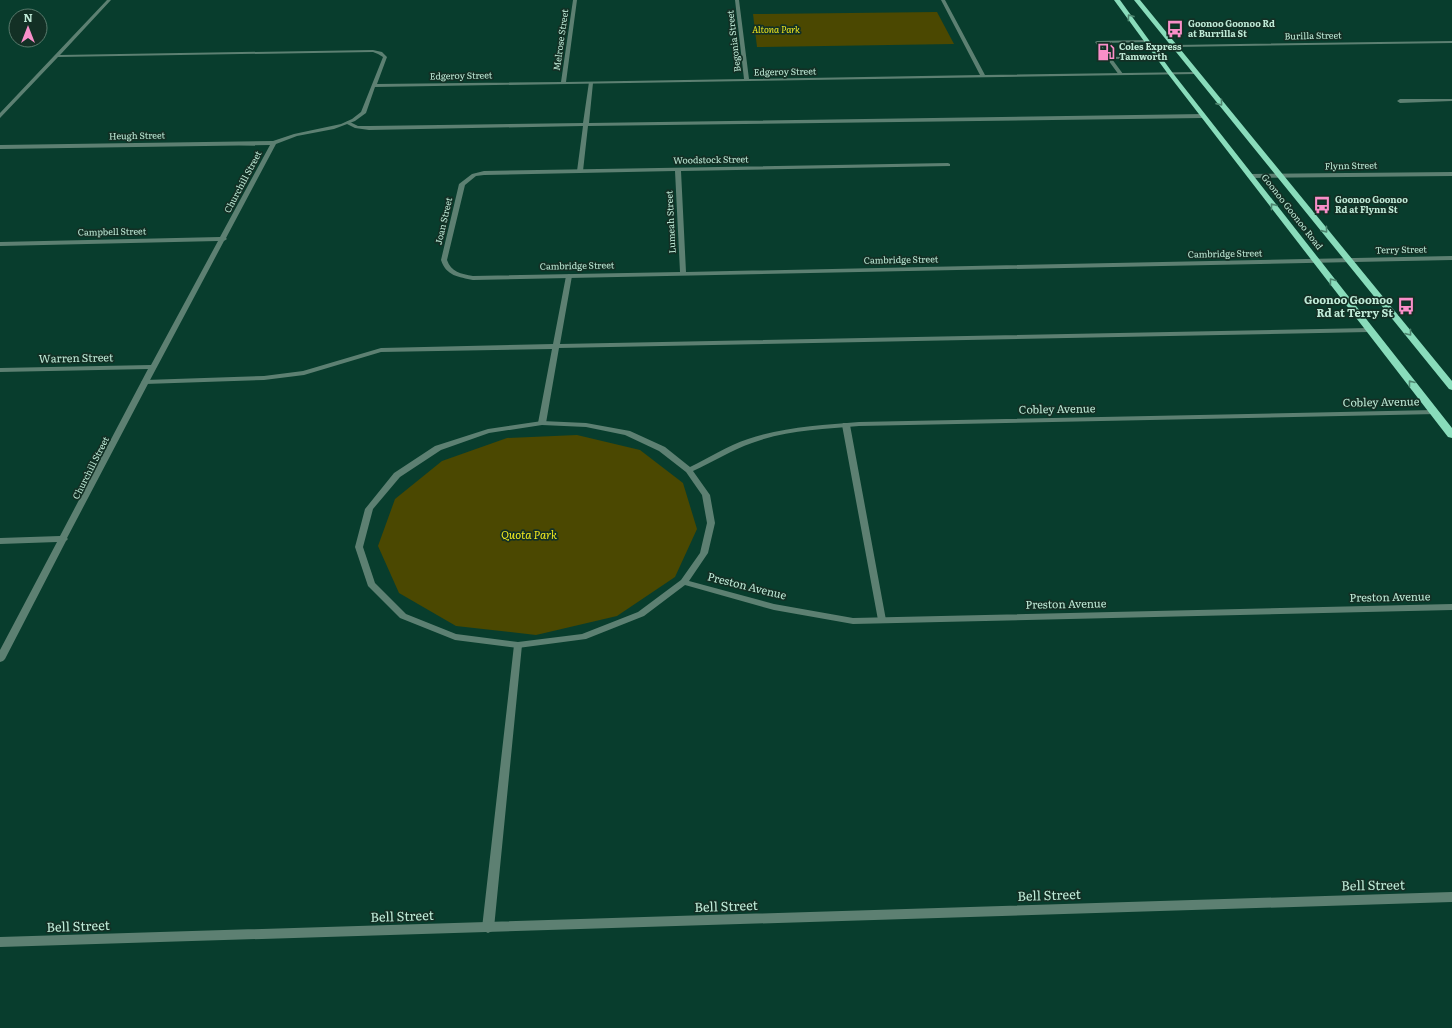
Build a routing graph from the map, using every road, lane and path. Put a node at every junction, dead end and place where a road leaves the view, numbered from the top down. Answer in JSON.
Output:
{"nodes":[{"id":1,"x":109,"y":0,"type":"edge"},
{"id":2,"x":574,"y":0,"type":"edge"},
{"id":3,"x":737,"y":0,"type":"edge"},
{"id":4,"x":943,"y":0,"type":"edge"},
{"id":5,"x":1117,"y":0,"type":"edge"},
{"id":6,"x":1137,"y":0,"type":"edge"},
{"id":7,"x":1147,"y":41,"type":"junction"},
{"id":8,"x":1452,"y":42,"type":"edge"},
{"id":9,"x":1174,"y":46,"type":"junction"},
{"id":10,"x":56,"y":56,"type":"junction"},
{"id":11,"x":1159,"y":57,"type":"junction"},
{"id":12,"x":1109,"y":58,"type":"junction"},
{"id":13,"x":1170,"y":73,"type":"junction"},
{"id":14,"x":1196,"y":73,"type":"junction"},
{"id":15,"x":1121,"y":74,"type":"junction"},
{"id":16,"x":983,"y":76,"type":"junction"},
{"id":17,"x":747,"y":80,"type":"junction"},
{"id":18,"x":591,"y":82,"type":"junction"},
{"id":19,"x":563,"y":83,"type":"junction"},
{"id":20,"x":374,"y":86,"type":"junction"},
{"id":21,"x":1452,"y":100,"type":"edge"},
{"id":22,"x":1400,"y":101,"type":"dead end"},
{"id":23,"x":0,"y":116,"type":"edge"},
{"id":24,"x":1203,"y":116,"type":"junction"},
{"id":25,"x":348,"y":123,"type":"junction"},
{"id":26,"x":584,"y":124,"type":"junction"},
{"id":27,"x":274,"y":142,"type":"junction"},
{"id":28,"x":0,"y":147,"type":"edge"},
{"id":29,"x":948,"y":165,"type":"dead end"},
{"id":30,"x":678,"y":169,"type":"junction"},
{"id":31,"x":580,"y":171,"type":"junction"},
{"id":32,"x":1452,"y":174,"type":"edge"},
{"id":33,"x":474,"y":175,"type":"joint"},
{"id":34,"x":1250,"y":176,"type":"junction"},
{"id":35,"x":1280,"y":176,"type":"junction"},
{"id":36,"x":224,"y":239,"type":"junction"},
{"id":37,"x":0,"y":244,"type":"edge"},
{"id":38,"x":1452,"y":258,"type":"edge"},
{"id":39,"x":1350,"y":260,"type":"junction"},
{"id":40,"x":1317,"y":262,"type":"junction"},
{"id":41,"x":683,"y":273,"type":"junction"},
{"id":42,"x":453,"y":274,"type":"joint"},
{"id":43,"x":569,"y":276,"type":"junction"},
{"id":44,"x":1369,"y":330,"type":"junction"},
{"id":45,"x":557,"y":346,"type":"junction"},
{"id":46,"x":153,"y":367,"type":"junction"},
{"id":47,"x":0,"y":370,"type":"edge"},
{"id":48,"x":145,"y":382,"type":"junction"},
{"id":49,"x":1452,"y":387,"type":"edge"},
{"id":50,"x":1434,"y":412,"type":"junction"},
{"id":51,"x":542,"y":423,"type":"junction"},
{"id":52,"x":846,"y":425,"type":"junction"},
{"id":53,"x":1452,"y":436,"type":"edge"},
{"id":54,"x":689,"y":470,"type":"junction"},
{"id":55,"x":64,"y":539,"type":"junction"},
{"id":56,"x":0,"y":541,"type":"edge"},
{"id":57,"x":684,"y":582,"type":"junction"},
{"id":58,"x":1452,"y":607,"type":"edge"},
{"id":59,"x":882,"y":620,"type":"junction"},
{"id":60,"x":518,"y":645,"type":"junction"},
{"id":61,"x":0,"y":659,"type":"edge"},
{"id":62,"x":1452,"y":897,"type":"edge"},
{"id":63,"x":488,"y":928,"type":"junction"},
{"id":64,"x":0,"y":942,"type":"edge"}],
"edges":[{"from":1,"to":10,"type":"street"},
{"from":2,"to":19,"type":"street","name":"Melrose Street"},
{"from":3,"to":17,"type":"street","name":"Begonia Street"},
{"from":4,"to":16,"type":"street"},
{"from":7,"to":5,"type":"highway","name":"Goonoo Goonoo Road","one_way":true},
{"from":6,"to":9,"type":"highway","name":"Goonoo Goonoo Road"},
{"from":7,"to":11,"type":"highway","name":"Goonoo Goonoo Road"},
{"from":7,"to":12,"type":"street"},
{"from":8,"to":9,"type":"street","name":"Burilla Street"},
{"from":9,"to":14,"type":"highway","name":"Goonoo Goonoo Road"},
{"from":10,"to":20,"type":"street","name":"Churchill Street"},
{"from":10,"to":23,"type":"street"},
{"from":11,"to":12,"type":"street"},
{"from":11,"to":13,"type":"highway","name":"Goonoo Goonoo Road"},
{"from":12,"to":15,"type":"street"},
{"from":13,"to":14,"type":"street","name":"Edgeroy Street"},
{"from":13,"to":15,"type":"street","name":"Edgeroy Street"},
{"from":13,"to":24,"type":"highway","name":"Goonoo Goonoo Road"},
{"from":14,"to":35,"type":"highway","name":"Goonoo Goonoo Road","one_way":true},
{"from":15,"to":16,"type":"street","name":"Edgeroy Street"},
{"from":16,"to":17,"type":"street","name":"Edgeroy Street"},
{"from":17,"to":18,"type":"street","name":"Edgeroy Street"},
{"from":18,"to":19,"type":"street","name":"Edgeroy Street"},
{"from":18,"to":26,"type":"street"},
{"from":19,"to":20,"type":"street","name":"Edgeroy Street"},
{"from":20,"to":25,"type":"street","name":"Churchill Street"},
{"from":21,"to":22,"type":"street"},
{"from":24,"to":26,"type":"street"},
{"from":24,"to":34,"type":"highway","name":"Goonoo Goonoo Road"},
{"from":25,"to":26,"type":"street"},
{"from":25,"to":27,"type":"street","name":"Churchill Street"},
{"from":26,"to":31,"type":"street"},
{"from":27,"to":28,"type":"street","name":"Heugh Street"},
{"from":27,"to":36,"type":"street","name":"Churchill Street"},
{"from":29,"to":30,"type":"street","name":"Woodstock Street"},
{"from":30,"to":31,"type":"street","name":"Woodstock Street"},
{"from":30,"to":41,"type":"street","name":"Lumeah Street"},
{"from":31,"to":33,"type":"street","name":"Woodstock Street"},
{"from":32,"to":35,"type":"street","name":"Flynn Street"},
{"from":33,"to":42,"type":"street","name":"Joan Street"},
{"from":34,"to":35,"type":"street","name":"Flynn Street"},
{"from":40,"to":34,"type":"highway","name":"Goonoo Goonoo Road","one_way":true},
{"from":35,"to":39,"type":"highway","name":"Goonoo Goonoo Road","one_way":true},
{"from":36,"to":37,"type":"street","name":"Campbell Street"},
{"from":36,"to":46,"type":"street","name":"Churchill Street"},
{"from":38,"to":39,"type":"street","name":"Terry Street"},
{"from":39,"to":40,"type":"street","name":"Cambridge Street"},
{"from":39,"to":49,"type":"highway","name":"Goonoo Goonoo Road","one_way":true},
{"from":40,"to":41,"type":"street","name":"Cambridge Street"},
{"from":44,"to":40,"type":"highway","name":"Goonoo Goonoo Road","one_way":true},
{"from":41,"to":43,"type":"street","name":"Cambridge Street"},
{"from":42,"to":43,"type":"street","name":"Cambridge Street"},
{"from":43,"to":45,"type":"street"},
{"from":44,"to":45,"type":"street"},
{"from":50,"to":44,"type":"highway","name":"Goonoo Goonoo Road","one_way":true},
{"from":45,"to":48,"type":"street"},
{"from":45,"to":51,"type":"street"},
{"from":46,"to":47,"type":"street","name":"Warren Street"},
{"from":46,"to":48,"type":"street","name":"Churchill Street"},
{"from":48,"to":55,"type":"street","name":"Churchill Street"},
{"from":50,"to":52,"type":"street","name":"Cobley Avenue"},
{"from":50,"to":53,"type":"highway","name":"Goonoo Goonoo Road"},
{"from":51,"to":54,"type":"street"},
{"from":51,"to":60,"type":"street"},
{"from":52,"to":54,"type":"street","name":"Cobley Avenue"},
{"from":52,"to":59,"type":"street"},
{"from":54,"to":57,"type":"street"},
{"from":55,"to":56,"type":"street"},
{"from":55,"to":61,"type":"street","name":"Churchill Street"},
{"from":57,"to":59,"type":"street","name":"Preston Avenue"},
{"from":57,"to":60,"type":"street"},
{"from":58,"to":59,"type":"street","name":"Preston Avenue"},
{"from":60,"to":63,"type":"street"},
{"from":62,"to":63,"type":"street","name":"Bell Street"},
{"from":63,"to":64,"type":"street","name":"Bell Street"}]}
